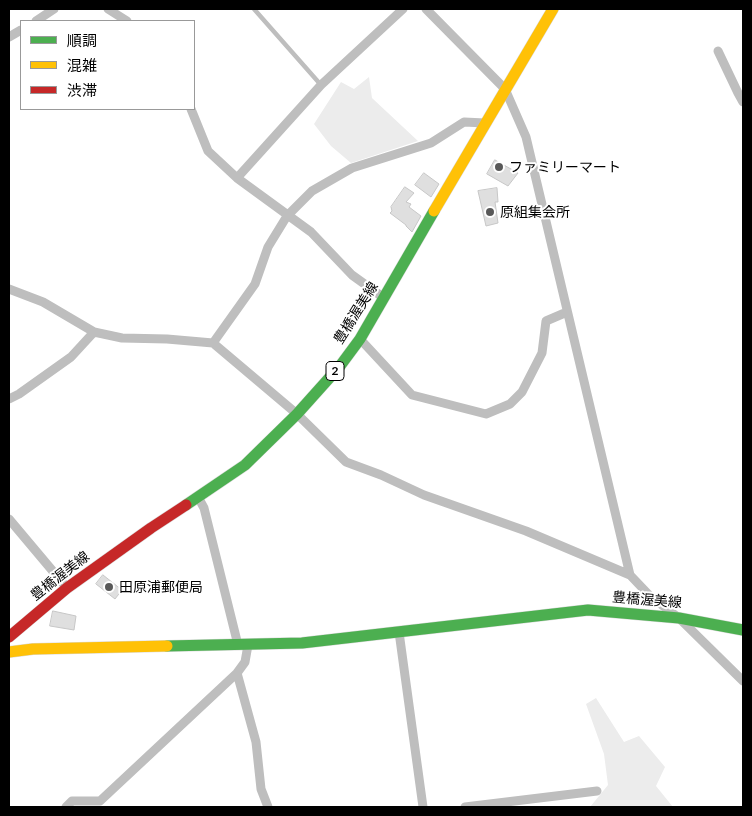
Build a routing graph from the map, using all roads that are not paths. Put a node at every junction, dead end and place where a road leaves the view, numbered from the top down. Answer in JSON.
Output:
{"nodes":[{"id":1,"x":54,"y":9,"type":"edge"},
{"id":2,"x":108,"y":9,"type":"edge"},
{"id":3,"x":254,"y":9,"type":"edge"},
{"id":4,"x":403,"y":9,"type":"edge"},
{"id":5,"x":426,"y":9,"type":"edge"},
{"id":6,"x":552,"y":9,"type":"edge"},
{"id":7,"x":38,"y":20,"type":"edge"},
{"id":8,"x":125,"y":20,"type":"edge"},
{"id":9,"x":718,"y":51,"type":"dead end"},
{"id":10,"x":320,"y":85,"type":"junction"},
{"id":11,"x":505,"y":89,"type":"junction"},
{"id":12,"x":743,"y":102,"type":"edge"},
{"id":13,"x":191,"y":110,"type":"edge"},
{"id":14,"x":485,"y":123,"type":"junction"},
{"id":15,"x":237,"y":178,"type":"junction"},
{"id":16,"x":287,"y":216,"type":"junction"},
{"id":17,"x":9,"y":289,"type":"edge"},
{"id":18,"x":384,"y":298,"type":"junction"},
{"id":19,"x":567,"y":312,"type":"junction"},
{"id":20,"x":94,"y":332,"type":"junction"},
{"id":21,"x":360,"y":339,"type":"junction"},
{"id":22,"x":213,"y":343,"type":"junction"},
{"id":23,"x":9,"y":399,"type":"edge"},
{"id":24,"x":297,"y":414,"type":"junction"},
{"id":25,"x":198,"y":497,"type":"junction"},
{"id":26,"x":9,"y":519,"type":"edge"},
{"id":27,"x":630,"y":575,"type":"junction"},
{"id":28,"x":67,"y":588,"type":"junction"},
{"id":29,"x":680,"y":618,"type":"junction"},
{"id":30,"x":743,"y":630,"type":"edge"},
{"id":31,"x":399,"y":632,"type":"junction"},
{"id":32,"x":9,"y":637,"type":"edge"},
{"id":33,"x":243,"y":645,"type":"junction"},
{"id":34,"x":9,"y":652,"type":"edge"},
{"id":35,"x":238,"y":673,"type":"junction"},
{"id":36,"x":743,"y":681,"type":"edge"},
{"id":37,"x":597,"y":791,"type":"dead end"},
{"id":38,"x":66,"y":807,"type":"edge"},
{"id":39,"x":268,"y":807,"type":"edge"},
{"id":40,"x":423,"y":807,"type":"edge"},
{"id":41,"x":465,"y":807,"type":"edge"}],
"edges":[{"from":1,"to":7,"type":"street"},
{"from":2,"to":8,"type":"street"},
{"from":3,"to":10,"type":"lane"},
{"from":4,"to":10,"type":"street"},
{"from":5,"to":11,"type":"street"},
{"from":6,"to":11,"type":"main road","name":"豊橋渥美線","number":"2"},
{"from":9,"to":12,"type":"street"},
{"from":10,"to":15,"type":"street"},
{"from":11,"to":14,"type":"main road","name":"豊橋渥美線","number":"2"},
{"from":11,"to":19,"type":"street"},
{"from":13,"to":15,"type":"street"},
{"from":14,"to":16,"type":"street"},
{"from":14,"to":18,"type":"main road","name":"豊橋渥美線","number":"2"},
{"from":15,"to":16,"type":"street"},
{"from":16,"to":18,"type":"street"},
{"from":16,"to":22,"type":"street"},
{"from":17,"to":20,"type":"street"},
{"from":18,"to":21,"type":"main road","name":"豊橋渥美線","number":"2"},
{"from":19,"to":21,"type":"street"},
{"from":19,"to":27,"type":"street"},
{"from":20,"to":22,"type":"street"},
{"from":20,"to":23,"type":"street"},
{"from":21,"to":24,"type":"main road","name":"豊橋渥美線","number":"2"},
{"from":22,"to":24,"type":"street"},
{"from":24,"to":25,"type":"main road","name":"豊橋渥美線","number":"2"},
{"from":24,"to":27,"type":"street"},
{"from":25,"to":28,"type":"main road","name":"豊橋渥美線","number":"2"},
{"from":25,"to":33,"type":"street"},
{"from":26,"to":28,"type":"street"},
{"from":27,"to":29,"type":"street"},
{"from":28,"to":32,"type":"main road","name":"豊橋渥美線","number":"2"},
{"from":29,"to":30,"type":"main road","name":"豊橋渥美線"},
{"from":29,"to":31,"type":"main road","name":"豊橋渥美線"},
{"from":29,"to":36,"type":"street"},
{"from":31,"to":33,"type":"main road","name":"豊橋渥美線"},
{"from":31,"to":40,"type":"street"},
{"from":33,"to":34,"type":"main road","name":"豊橋渥美線"},
{"from":33,"to":35,"type":"street"},
{"from":35,"to":38,"type":"street"},
{"from":35,"to":39,"type":"street"},
{"from":37,"to":41,"type":"street"}]}
